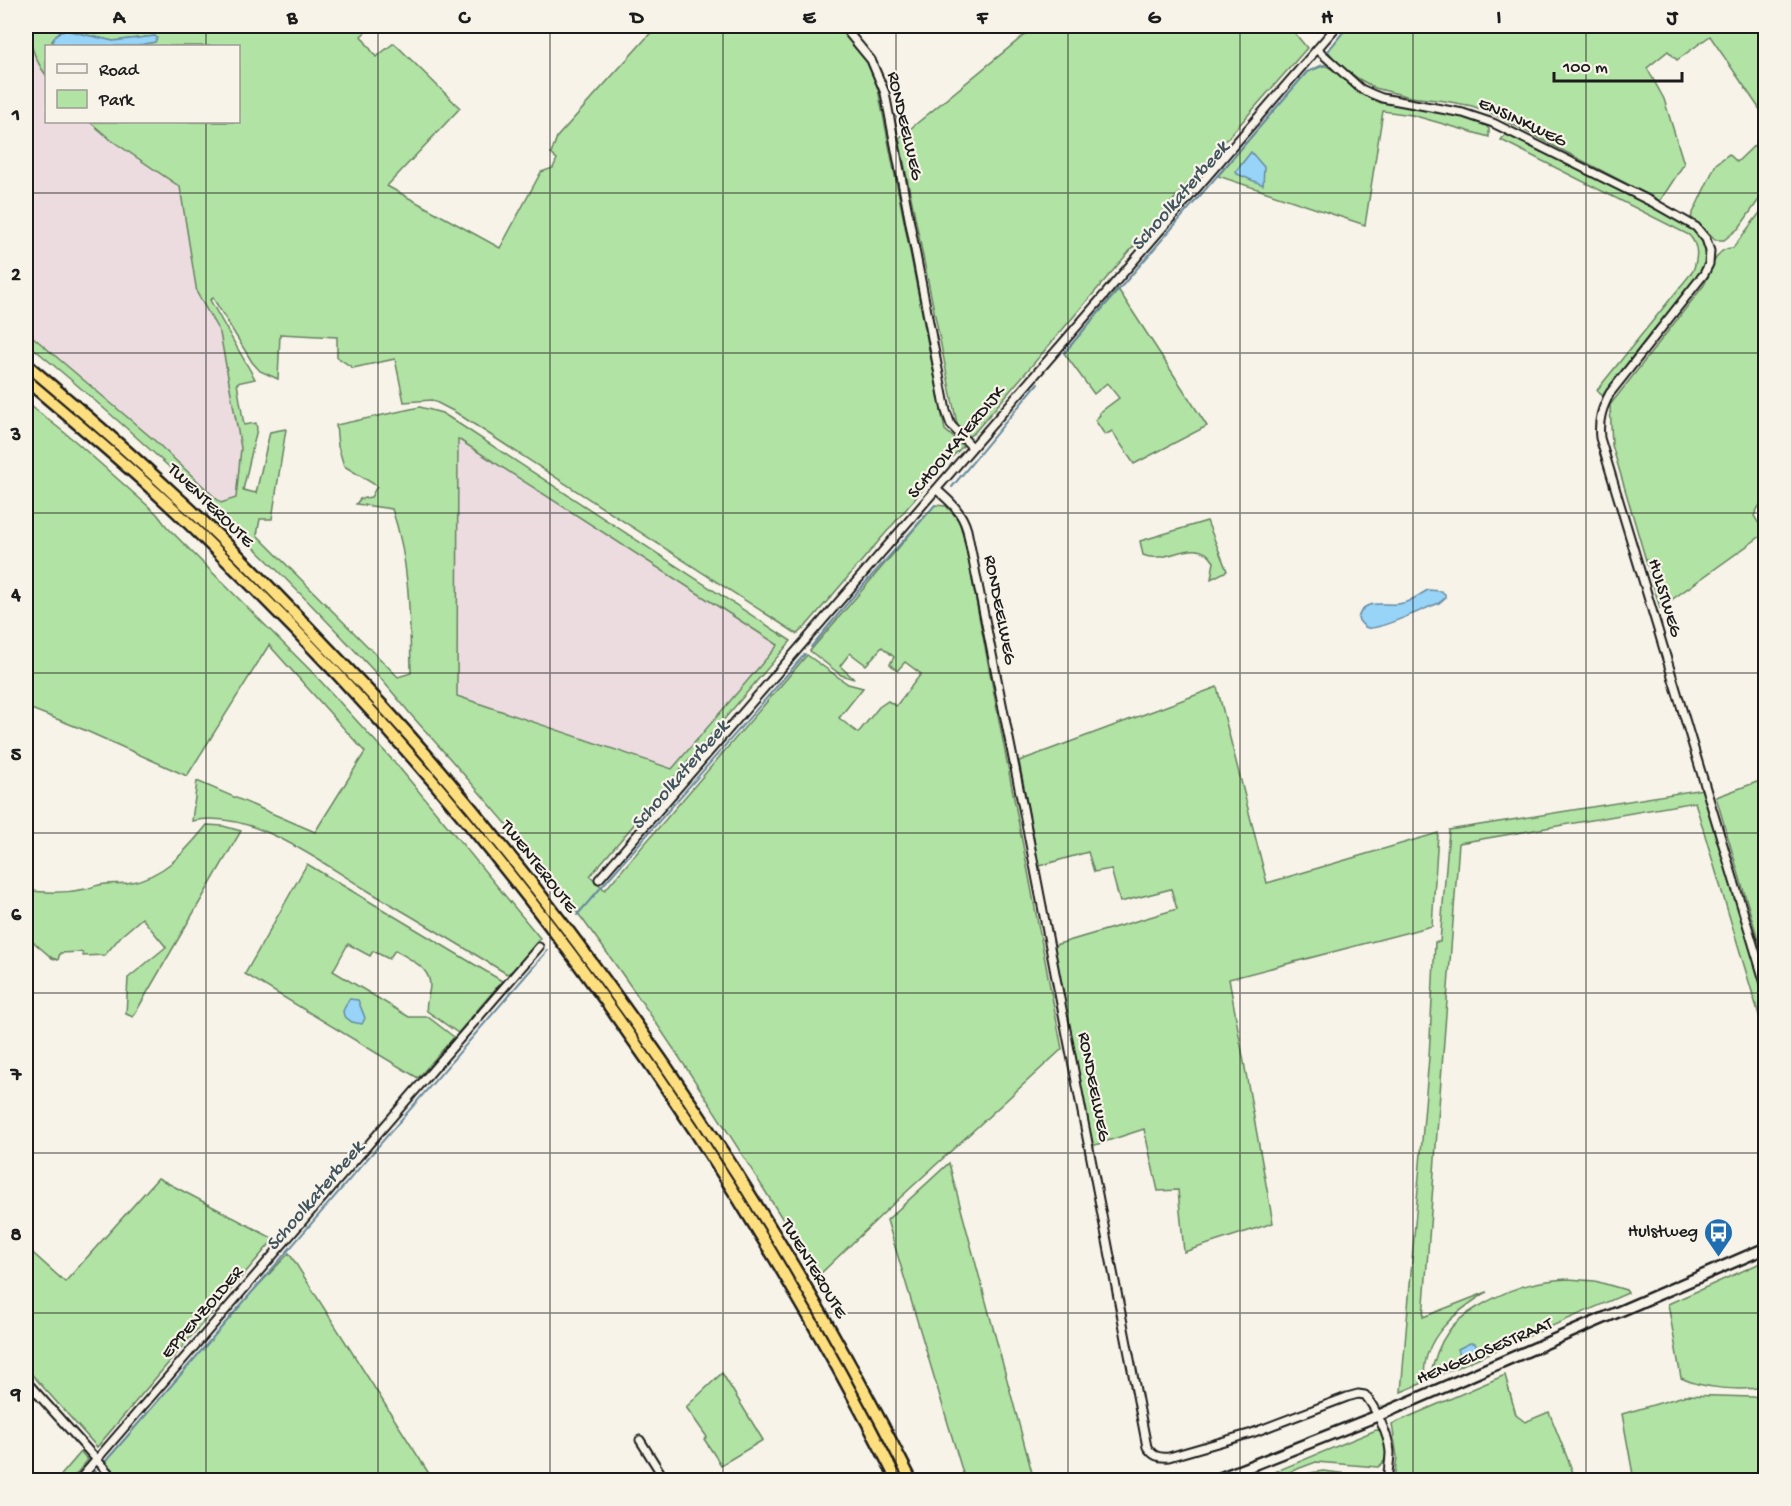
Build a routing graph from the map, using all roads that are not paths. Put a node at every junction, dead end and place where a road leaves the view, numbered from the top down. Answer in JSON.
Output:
{"nodes":[{"id":1,"x":843,"y":26,"type":"edge"},
{"id":2,"x":1337,"y":26,"type":"edge"},
{"id":3,"x":1317,"y":48,"type":"junction"},
{"id":4,"x":1708,"y":244,"type":"joint"},
{"id":5,"x":26,"y":364,"type":"edge"},
{"id":6,"x":26,"y":380,"type":"edge"},
{"id":7,"x":972,"y":447,"type":"junction"},
{"id":8,"x":937,"y":490,"type":"junction"},
{"id":9,"x":599,"y":879,"type":"dead end"},
{"id":10,"x":539,"y":947,"type":"dead end"},
{"id":11,"x":1766,"y":987,"type":"edge"},
{"id":12,"x":1766,"y":1248,"type":"edge"},
{"id":13,"x":26,"y":1380,"type":"edge"},
{"id":14,"x":1377,"y":1416,"type":"junction"},
{"id":15,"x":640,"y":1440,"type":"dead end"},
{"id":16,"x":97,"y":1460,"type":"junction"},
{"id":17,"x":79,"y":1480,"type":"edge"},
{"id":18,"x":115,"y":1480,"type":"edge"},
{"id":19,"x":664,"y":1480,"type":"edge"},
{"id":20,"x":897,"y":1480,"type":"edge"},
{"id":21,"x":911,"y":1480,"type":"edge"},
{"id":22,"x":1215,"y":1480,"type":"edge"},
{"id":23,"x":1387,"y":1480,"type":"edge"}],
"edges":[{"from":1,"to":7,"type":"street","name":"RONDEELWEG"},
{"from":2,"to":3,"type":"street","name":"SCHOOLKATERDIJK"},
{"from":3,"to":4,"type":"street","name":"ENSINKWEG"},
{"from":3,"to":7,"type":"street","name":"SCHOOLKATERDIJK"},
{"from":4,"to":11,"type":"street","name":"HULSTWEG"},
{"from":5,"to":21,"type":"highway","name":"TWENTEROUTE"},
{"from":6,"to":20,"type":"highway","name":"TWENTEROUTE"},
{"from":7,"to":8,"type":"street","name":"SCHOOLKATERDIJK"},
{"from":8,"to":9,"type":"street","name":"SCHOOLKATERDIJK"},
{"from":8,"to":14,"type":"street","name":"RONDEELWEG"},
{"from":10,"to":16,"type":"street","name":"EPPENZOLDER"},
{"from":12,"to":14,"type":"main road","name":"HENGELOSESTRAAT"},
{"from":13,"to":16,"type":"street"},
{"from":14,"to":22,"type":"main road","name":"HENGELOSESTRAAT"},
{"from":14,"to":23,"type":"street"},
{"from":15,"to":19,"type":"street"},
{"from":16,"to":17,"type":"street","name":"EPPENZOLDER"},
{"from":16,"to":18,"type":"street"}]}
